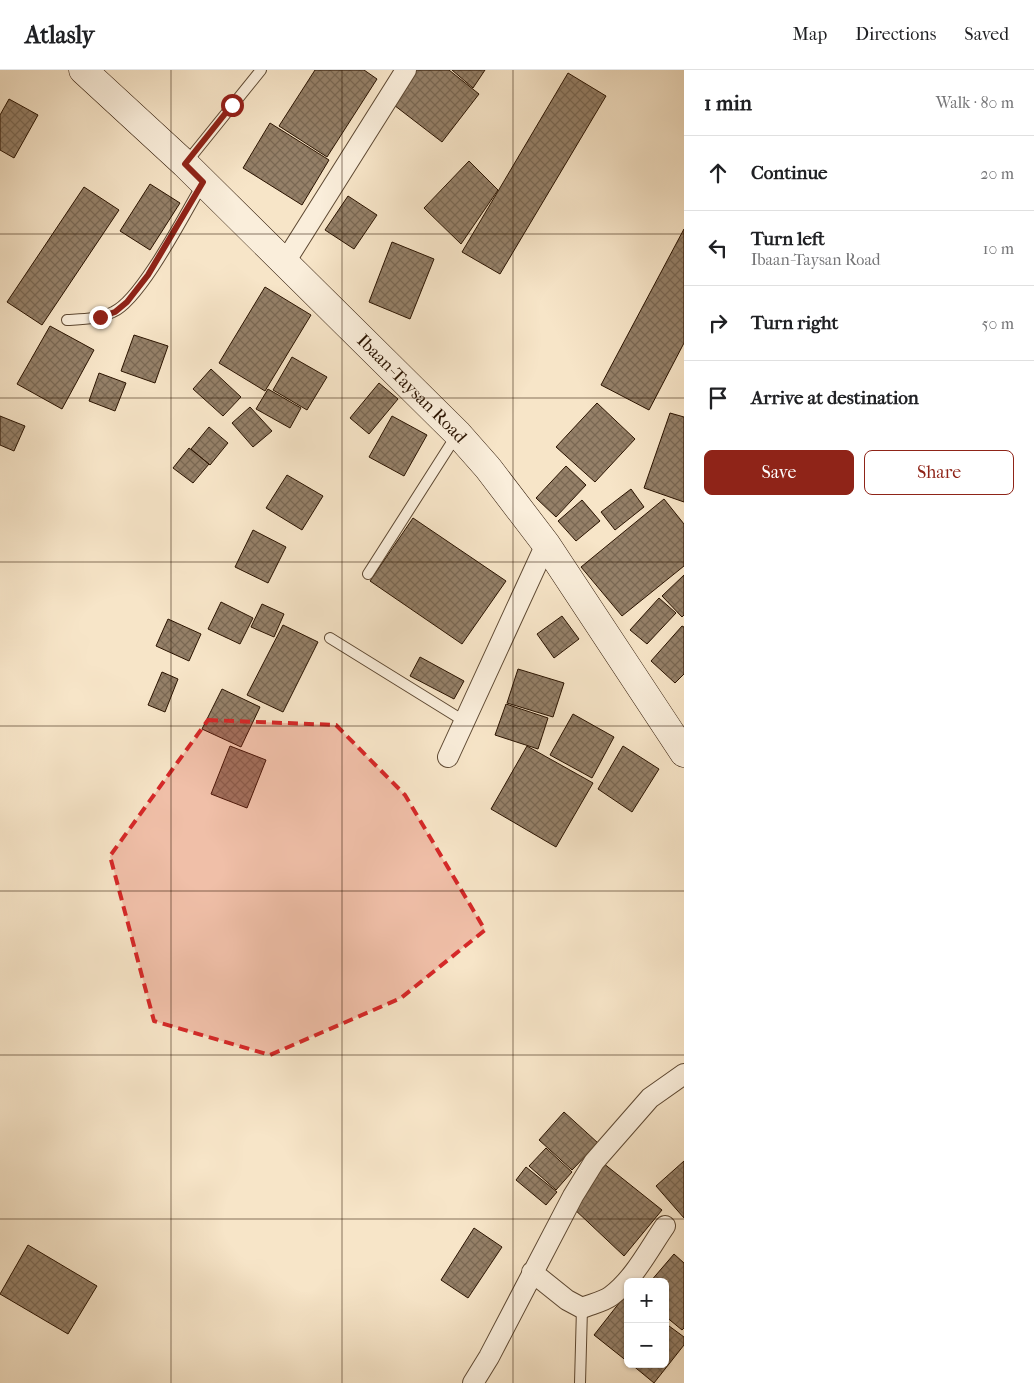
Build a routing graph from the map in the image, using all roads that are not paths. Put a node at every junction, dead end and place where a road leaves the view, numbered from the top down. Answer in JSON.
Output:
{"nodes":[{"id":1,"x":83,"y":70,"type":"edge"},
{"id":2,"x":261,"y":70,"type":"edge"},
{"id":3,"x":406,"y":70,"type":"edge"},
{"id":4,"x":194,"y":173,"type":"junction"},
{"id":5,"x":285,"y":262,"type":"junction"},
{"id":6,"x":67,"y":320,"type":"dead end"},
{"id":7,"x":458,"y":434,"type":"junction"},
{"id":8,"x":546,"y":544,"type":"junction"},
{"id":9,"x":368,"y":574,"type":"dead end"},
{"id":10,"x":330,"y":638,"type":"dead end"},
{"id":11,"x":464,"y":721,"type":"junction"},
{"id":12,"x":684,"y":753,"type":"edge"},
{"id":13,"x":448,"y":756,"type":"dead end"},
{"id":14,"x":684,"y":1074,"type":"edge"},
{"id":15,"x":665,"y":1226,"type":"dead end"},
{"id":16,"x":532,"y":1272,"type":"junction"},
{"id":17,"x":582,"y":1308,"type":"junction"},
{"id":18,"x":473,"y":1383,"type":"edge"},
{"id":19,"x":580,"y":1383,"type":"edge"}],
"edges":[{"from":1,"to":4,"type":"main road","name":"Ibaan-Taysan Road"},
{"from":2,"to":4,"type":"lane"},
{"from":3,"to":5,"type":"street"},
{"from":4,"to":5,"type":"main road","name":"Ibaan-Taysan Road"},
{"from":4,"to":6,"type":"lane"},
{"from":5,"to":7,"type":"main road","name":"Ibaan-Taysan Road"},
{"from":7,"to":8,"type":"main road","name":"Ibaan-Taysan Road"},
{"from":7,"to":9,"type":"lane"},
{"from":8,"to":11,"type":"street"},
{"from":8,"to":12,"type":"main road","name":"Ibaan-Taysan Road"},
{"from":10,"to":11,"type":"lane"},
{"from":11,"to":13,"type":"street"},
{"from":14,"to":16,"type":"street"},
{"from":15,"to":17,"type":"street"},
{"from":16,"to":17,"type":"street"},
{"from":16,"to":18,"type":"street"},
{"from":17,"to":19,"type":"lane"}]}
